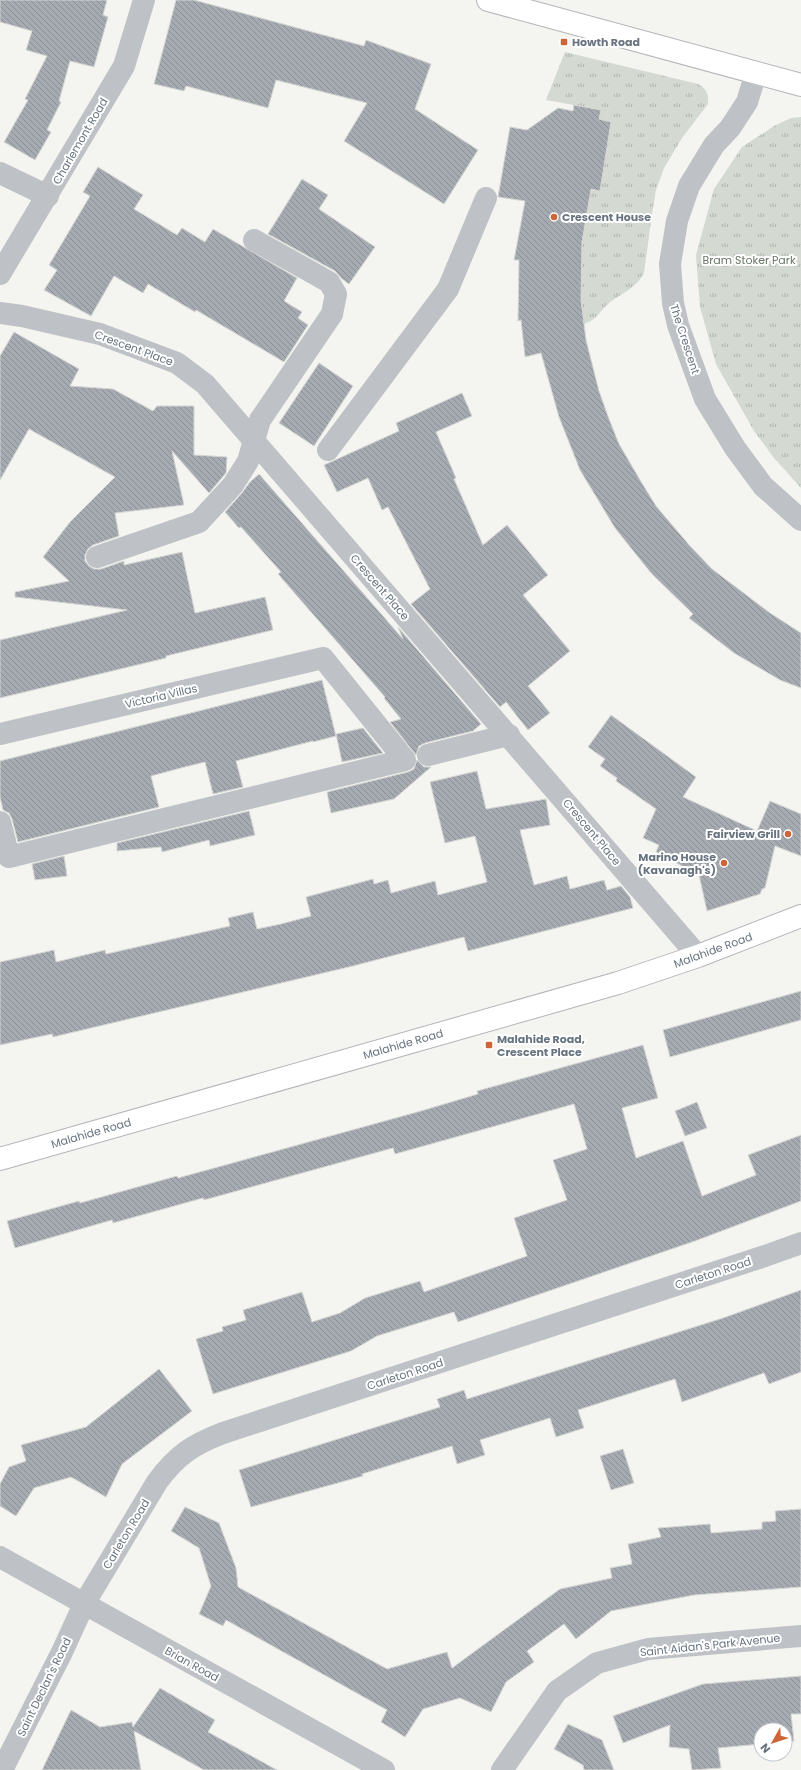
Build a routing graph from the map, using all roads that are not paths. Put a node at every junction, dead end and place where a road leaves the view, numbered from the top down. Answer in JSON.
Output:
{"nodes":[{"id":1,"x":144,"y":0,"type":"edge"},
{"id":2,"x":488,"y":0,"type":"edge"},
{"id":3,"x":756,"y":73,"type":"junction"},
{"id":4,"x":801,"y":85,"type":"edge"},
{"id":5,"x":0,"y":173,"type":"edge"},
{"id":6,"x":48,"y":196,"type":"junction"},
{"id":7,"x":486,"y":198,"type":"dead end"},
{"id":8,"x":254,"y":240,"type":"dead end"},
{"id":9,"x":0,"y":274,"type":"edge"},
{"id":10,"x":0,"y":313,"type":"edge"},
{"id":11,"x":253,"y":441,"type":"junction"},
{"id":12,"x":328,"y":450,"type":"dead end"},
{"id":13,"x":801,"y":520,"type":"edge"},
{"id":14,"x":97,"y":557,"type":"dead end"},
{"id":15,"x":0,"y":734,"type":"edge"},
{"id":16,"x":509,"y":735,"type":"junction"},
{"id":17,"x":428,"y":754,"type":"dead end"},
{"id":18,"x":0,"y":822,"type":"edge"},
{"id":19,"x":801,"y":916,"type":"edge"},
{"id":20,"x":698,"y":956,"type":"junction"},
{"id":21,"x":0,"y":1159,"type":"edge"},
{"id":22,"x":801,"y":1243,"type":"edge"},
{"id":23,"x":0,"y":1557,"type":"edge"},
{"id":24,"x":84,"y":1604,"type":"junction"},
{"id":25,"x":801,"y":1636,"type":"edge"},
{"id":26,"x":2,"y":1770,"type":"edge"},
{"id":27,"x":384,"y":1770,"type":"edge"},
{"id":28,"x":502,"y":1770,"type":"edge"}],
"edges":[{"from":1,"to":6,"type":"street","name":"Charlemont Road"},
{"from":2,"to":3,"type":"main road"},
{"from":3,"to":4,"type":"main road"},
{"from":3,"to":13,"type":"street","name":"The Crescent"},
{"from":5,"to":6,"type":"street"},
{"from":6,"to":9,"type":"street","name":"Charlemont Road"},
{"from":7,"to":12,"type":"street"},
{"from":8,"to":11,"type":"street"},
{"from":10,"to":11,"type":"street","name":"Crescent Place"},
{"from":11,"to":14,"type":"street"},
{"from":11,"to":16,"type":"street","name":"Crescent Place"},
{"from":15,"to":18,"type":"street","name":"Victoria Villas"},
{"from":16,"to":17,"type":"street"},
{"from":16,"to":20,"type":"street","name":"Crescent Place"},
{"from":19,"to":20,"type":"main road","name":"Malahide Road"},
{"from":20,"to":21,"type":"main road","name":"Malahide Road"},
{"from":22,"to":24,"type":"street","name":"Carleton Road"},
{"from":23,"to":24,"type":"street","name":"Brian Road"},
{"from":24,"to":26,"type":"street","name":"Saint Declan's Road"},
{"from":24,"to":27,"type":"street","name":"Brian Road"},
{"from":25,"to":28,"type":"street","name":"Saint Aidan's Park Avenue"}]}
